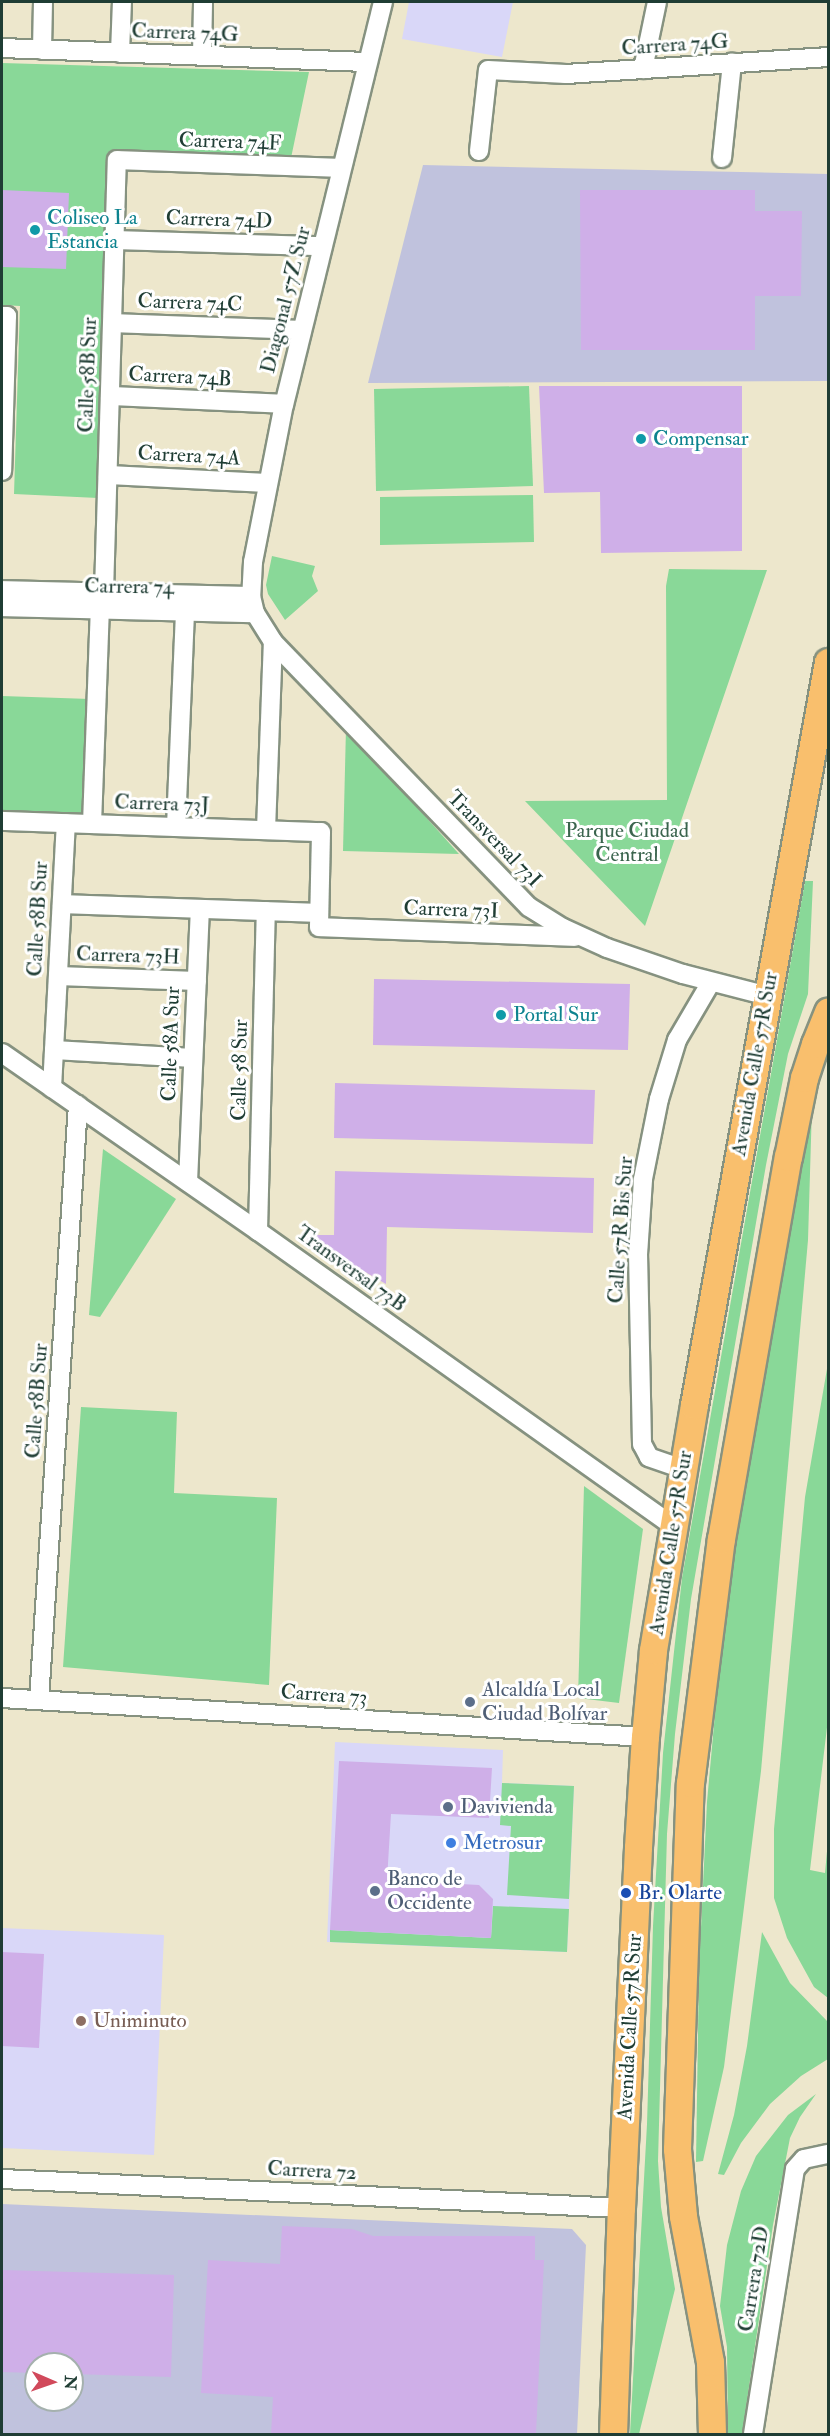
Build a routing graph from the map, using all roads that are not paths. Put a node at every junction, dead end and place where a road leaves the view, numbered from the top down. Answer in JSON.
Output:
{"nodes":[{"id":1,"x":43,"y":2,"type":"edge"},
{"id":2,"x":122,"y":2,"type":"edge"},
{"id":3,"x":203,"y":2,"type":"edge"},
{"id":4,"x":382,"y":2,"type":"edge"},
{"id":5,"x":657,"y":2,"type":"edge"},
{"id":6,"x":2,"y":48,"type":"edge"},
{"id":7,"x":42,"y":50,"type":"junction"},
{"id":8,"x":120,"y":53,"type":"junction"},
{"id":9,"x":201,"y":56,"type":"junction"},
{"id":10,"x":828,"y":57,"type":"edge"},
{"id":11,"x":368,"y":62,"type":"junction"},
{"id":12,"x":732,"y":63,"type":"junction"},
{"id":13,"x":643,"y":69,"type":"junction"},
{"id":14,"x":479,"y":151,"type":"dead end"},
{"id":15,"x":722,"y":158,"type":"dead end"},
{"id":16,"x":117,"y":160,"type":"joint"},
{"id":17,"x":341,"y":168,"type":"junction"},
{"id":18,"x":115,"y":240,"type":"junction"},
{"id":19,"x":322,"y":246,"type":"junction"},
{"id":20,"x":4,"y":316,"type":"edge"},
{"id":21,"x":112,"y":323,"type":"junction"},
{"id":22,"x":301,"y":330,"type":"junction"},
{"id":23,"x":110,"y":396,"type":"junction"},
{"id":24,"x":284,"y":404,"type":"junction"},
{"id":25,"x":2,"y":471,"type":"edge"},
{"id":26,"x":108,"y":475,"type":"junction"},
{"id":27,"x":268,"y":483,"type":"junction"},
{"id":28,"x":2,"y":590,"type":"edge"},
{"id":29,"x":102,"y":601,"type":"junction"},
{"id":30,"x":253,"y":604,"type":"junction"},
{"id":31,"x":2,"y":607,"type":"edge"},
{"id":32,"x":185,"y":611,"type":"junction"},
{"id":33,"x":273,"y":642,"type":"junction"},
{"id":34,"x":828,"y":663,"type":"edge"},
{"id":35,"x":2,"y":821,"type":"edge"},
{"id":36,"x":66,"y":823,"type":"junction"},
{"id":37,"x":92,"y":824,"type":"junction"},
{"id":38,"x":176,"y":827,"type":"junction"},
{"id":39,"x":266,"y":830,"type":"junction"},
{"id":40,"x":62,"y":904,"type":"junction"},
{"id":41,"x":200,"y":909,"type":"junction"},
{"id":42,"x":266,"y":911,"type":"junction"},
{"id":43,"x":319,"y":920,"type":"junction"},
{"id":44,"x":581,"y":938,"type":"junction"},
{"id":45,"x":58,"y":976,"type":"junction"},
{"id":46,"x":197,"y":981,"type":"junction"},
{"id":47,"x":711,"y":982,"type":"junction"},
{"id":48,"x":768,"y":996,"type":"junction"},
{"id":49,"x":828,"y":1011,"type":"edge"},
{"id":50,"x":54,"y":1050,"type":"junction"},
{"id":51,"x":2,"y":1053,"type":"edge"},
{"id":52,"x":193,"y":1058,"type":"junction"},
{"id":53,"x":52,"y":1088,"type":"junction"},
{"id":54,"x":78,"y":1106,"type":"junction"},
{"id":55,"x":188,"y":1182,"type":"junction"},
{"id":56,"x":258,"y":1230,"type":"junction"},
{"id":57,"x":683,"y":1469,"type":"junction"},
{"id":58,"x":673,"y":1526,"type":"junction"},
{"id":59,"x":2,"y":1698,"type":"edge"},
{"id":60,"x":39,"y":1700,"type":"junction"},
{"id":61,"x":645,"y":1737,"type":"junction"},
{"id":62,"x":828,"y":2154,"type":"edge"},
{"id":63,"x":2,"y":2179,"type":"edge"},
{"id":64,"x":621,"y":2208,"type":"junction"},
{"id":65,"x":613,"y":2434,"type":"edge"},
{"id":66,"x":712,"y":2434,"type":"edge"},
{"id":67,"x":753,"y":2434,"type":"edge"}],
"edges":[{"from":1,"to":7,"type":"street"},
{"from":2,"to":8,"type":"street"},
{"from":3,"to":9,"type":"street"},
{"from":4,"to":11,"type":"street","name":"Diagonal 57Z Sur"},
{"from":5,"to":13,"type":"street"},
{"from":6,"to":7,"type":"street","name":"Carrera 74G"},
{"from":7,"to":8,"type":"street","name":"Carrera 74G"},
{"from":8,"to":9,"type":"street","name":"Carrera 74G"},
{"from":9,"to":11,"type":"street","name":"Carrera 74G"},
{"from":10,"to":12,"type":"street","name":"Carrera 74G"},
{"from":11,"to":17,"type":"street","name":"Diagonal 57Z Sur"},
{"from":12,"to":13,"type":"street","name":"Carrera 74G"},
{"from":12,"to":15,"type":"street"},
{"from":13,"to":14,"type":"street","name":"Carrera 74G"},
{"from":16,"to":17,"type":"street","name":"Carrera 74F"},
{"from":16,"to":18,"type":"street","name":"Calle 58B Sur"},
{"from":17,"to":19,"type":"street","name":"Diagonal 57Z Sur"},
{"from":18,"to":19,"type":"street","name":"Carrera 74D"},
{"from":18,"to":21,"type":"street","name":"Calle 58B Sur"},
{"from":19,"to":22,"type":"street","name":"Diagonal 57Z Sur"},
{"from":20,"to":25,"type":"street"},
{"from":21,"to":22,"type":"street","name":"Carrera 74C"},
{"from":21,"to":23,"type":"street","name":"Calle 58B Sur"},
{"from":22,"to":24,"type":"street","name":"Diagonal 57Z Sur"},
{"from":23,"to":24,"type":"street","name":"Carrera 74B"},
{"from":23,"to":26,"type":"street","name":"Calle 58B Sur"},
{"from":24,"to":27,"type":"street","name":"Diagonal 57Z Sur"},
{"from":26,"to":27,"type":"street","name":"Carrera 74A"},
{"from":26,"to":29,"type":"street","name":"Calle 58B Sur"},
{"from":27,"to":30,"type":"street","name":"Diagonal 57Z Sur"},
{"from":28,"to":29,"type":"street","name":"Carrera 74"},
{"from":29,"to":30,"type":"street","name":"Carrera 74"},
{"from":29,"to":31,"type":"street","name":"Carrera 74"},
{"from":29,"to":32,"type":"street","name":"Carrera 74"},
{"from":29,"to":37,"type":"street","name":"Calle 58B Sur"},
{"from":30,"to":32,"type":"street","name":"Carrera 74"},
{"from":30,"to":33,"type":"street","name":"Transversal 73I"},
{"from":32,"to":38,"type":"street"},
{"from":33,"to":39,"type":"street"},
{"from":33,"to":44,"type":"street","name":"Transversal 73I"},
{"from":34,"to":48,"type":"highway","name":"Avenida Calle 57R Sur"},
{"from":35,"to":36,"type":"street","name":"Carrera 73J"},
{"from":36,"to":37,"type":"street","name":"Carrera 73J"},
{"from":36,"to":40,"type":"street","name":"Calle 58B Sur"},
{"from":37,"to":38,"type":"street","name":"Carrera 73J"},
{"from":38,"to":39,"type":"street","name":"Carrera 73J"},
{"from":39,"to":43,"type":"street","name":"Carrera 73J"},
{"from":40,"to":41,"type":"street","name":"Carrera 73I"},
{"from":40,"to":45,"type":"street","name":"Calle 58B Sur"},
{"from":41,"to":42,"type":"street","name":"Carrera 73I"},
{"from":41,"to":46,"type":"street","name":"Calle 58A Sur"},
{"from":42,"to":43,"type":"street","name":"Carrera 73I"},
{"from":42,"to":56,"type":"street","name":"Calle 58 Sur"},
{"from":43,"to":44,"type":"street","name":"Carrera 73I"},
{"from":44,"to":47,"type":"street","name":"Transversal 73I"},
{"from":45,"to":46,"type":"street","name":"Carrera 73H"},
{"from":45,"to":50,"type":"street","name":"Calle 58B Sur"},
{"from":46,"to":52,"type":"street","name":"Calle 58A Sur"},
{"from":47,"to":48,"type":"street","name":"Transversal 73I"},
{"from":47,"to":57,"type":"street","name":"Calle 57R Bis Sur"},
{"from":48,"to":57,"type":"highway","name":"Avenida Calle 57R Sur"},
{"from":49,"to":66,"type":"highway"},
{"from":50,"to":52,"type":"street"},
{"from":50,"to":53,"type":"street","name":"Calle 58B Sur"},
{"from":51,"to":53,"type":"street","name":"Transversal 73B"},
{"from":52,"to":55,"type":"street","name":"Calle 58A Sur"},
{"from":53,"to":54,"type":"street","name":"Transversal 73B"},
{"from":54,"to":55,"type":"street","name":"Transversal 73B"},
{"from":54,"to":60,"type":"street","name":"Calle 58B Sur"},
{"from":55,"to":56,"type":"street","name":"Transversal 73B"},
{"from":56,"to":58,"type":"street","name":"Transversal 73B"},
{"from":57,"to":58,"type":"highway","name":"Avenida Calle 57R Sur"},
{"from":58,"to":61,"type":"highway","name":"Avenida Calle 57R Sur"},
{"from":59,"to":60,"type":"street","name":"Carrera 73"},
{"from":60,"to":61,"type":"street","name":"Carrera 73"},
{"from":61,"to":64,"type":"highway","name":"Avenida Calle 57R Sur"},
{"from":62,"to":67,"type":"street","name":"Carrera 72D"},
{"from":63,"to":64,"type":"street","name":"Carrera 72"},
{"from":64,"to":65,"type":"highway","name":"Avenida Calle 57R Sur"}]}
